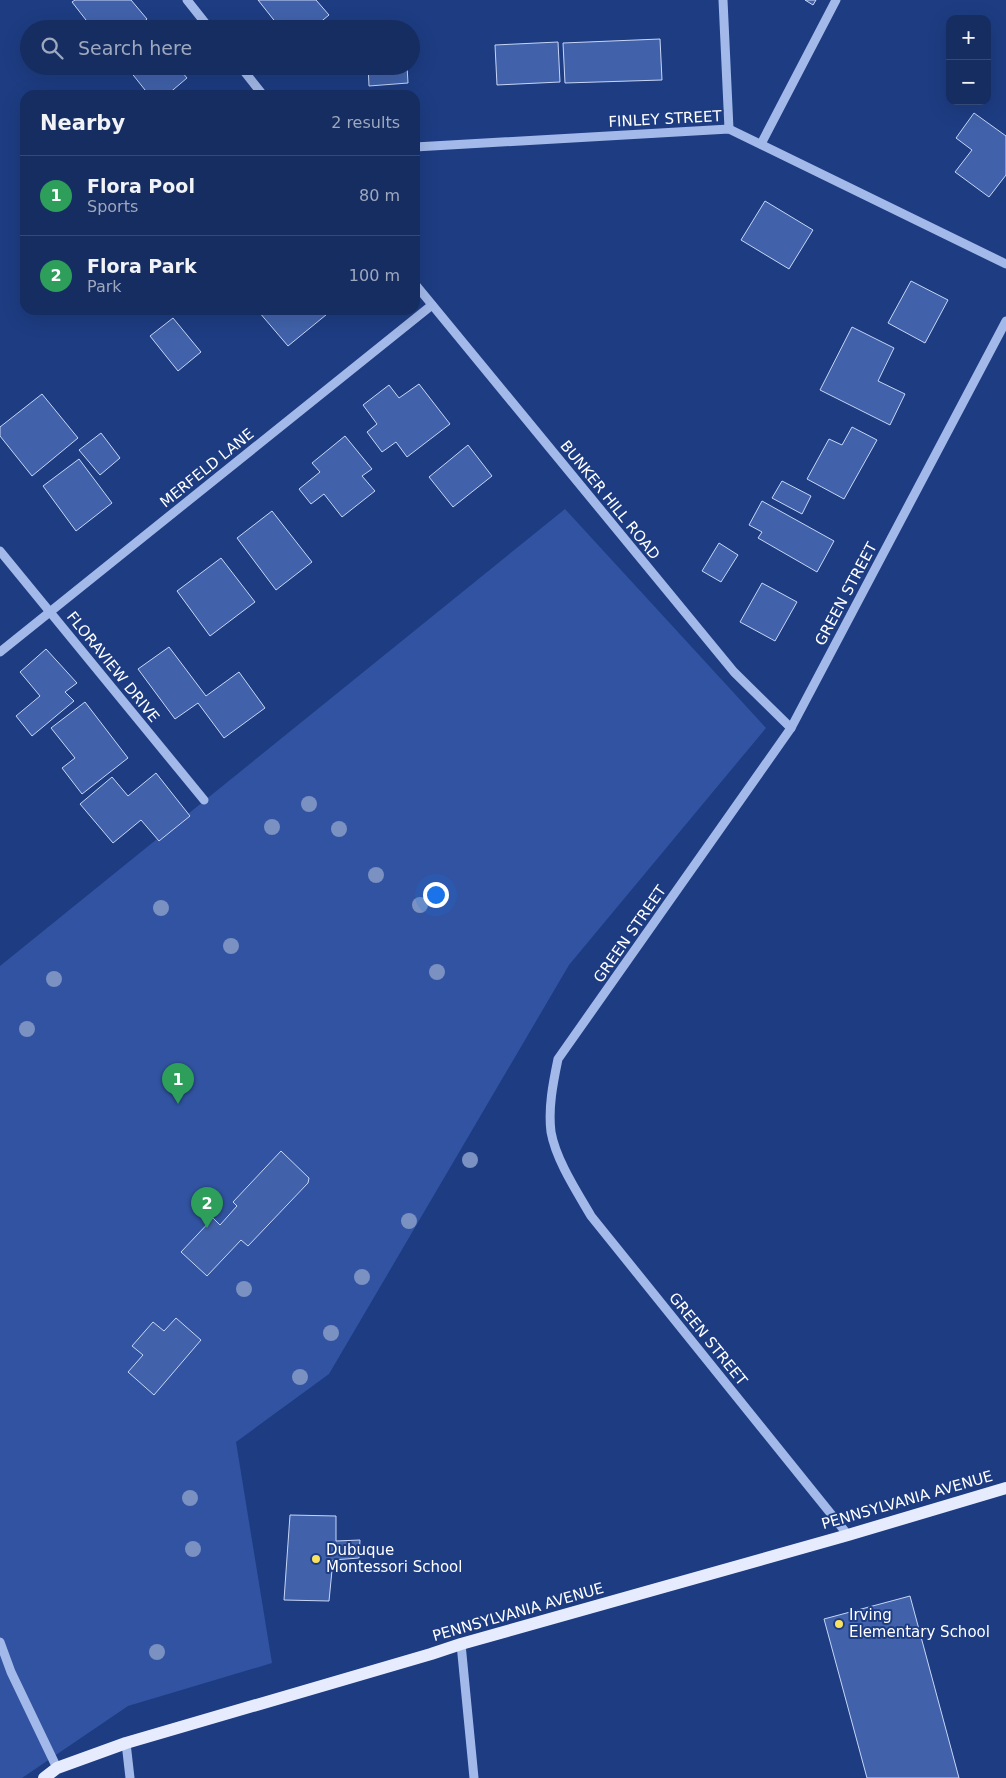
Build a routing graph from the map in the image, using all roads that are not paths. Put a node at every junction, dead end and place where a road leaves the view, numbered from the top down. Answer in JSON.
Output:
{"nodes":[{"id":1,"x":187,"y":0,"type":"edge"},
{"id":2,"x":723,"y":0,"type":"edge"},
{"id":3,"x":836,"y":0,"type":"edge"},
{"id":4,"x":203,"y":20,"type":"edge"},
{"id":5,"x":247,"y":75,"type":"edge"},
{"id":6,"x":259,"y":90,"type":"edge"},
{"id":7,"x":729,"y":129,"type":"junction"},
{"id":8,"x":761,"y":144,"type":"junction"},
{"id":9,"x":420,"y":147,"type":"edge"},
{"id":10,"x":1006,"y":264,"type":"edge"},
{"id":11,"x":420,"y":290,"type":"edge"},
{"id":12,"x":432,"y":305,"type":"junction"},
{"id":13,"x":420,"y":315,"type":"edge"},
{"id":14,"x":420,"y":315,"type":"edge"},
{"id":15,"x":1006,"y":321,"type":"edge"},
{"id":16,"x":0,"y":551,"type":"edge"},
{"id":17,"x":50,"y":612,"type":"junction"},
{"id":18,"x":0,"y":652,"type":"edge"},
{"id":19,"x":791,"y":728,"type":"junction"},
{"id":20,"x":204,"y":800,"type":"dead end"},
{"id":21,"x":1006,"y":1488,"type":"edge"},
{"id":22,"x":848,"y":1535,"type":"junction"},
{"id":23,"x":0,"y":1642,"type":"edge"},
{"id":24,"x":461,"y":1644,"type":"junction"},
{"id":25,"x":126,"y":1742,"type":"junction"},
{"id":26,"x":57,"y":1768,"type":"junction"},
{"id":27,"x":44,"y":1778,"type":"edge"},
{"id":28,"x":130,"y":1778,"type":"edge"},
{"id":29,"x":474,"y":1778,"type":"edge"}],
"edges":[{"from":1,"to":4,"type":"street"},
{"from":2,"to":7,"type":"street"},
{"from":3,"to":8,"type":"street"},
{"from":5,"to":6,"type":"street"},
{"from":7,"to":8,"type":"street","name":"FINLEY STREET"},
{"from":7,"to":9,"type":"street","name":"FINLEY STREET"},
{"from":8,"to":10,"type":"street","name":"FINLEY STREET"},
{"from":11,"to":12,"type":"street","name":"BUNKER HILL ROAD"},
{"from":12,"to":13,"type":"street","name":"MERFELD LANE"},
{"from":12,"to":19,"type":"street","name":"BUNKER HILL ROAD"},
{"from":14,"to":17,"type":"street","name":"MERFELD LANE"},
{"from":15,"to":19,"type":"street","name":"GREEN STREET"},
{"from":16,"to":17,"type":"street","name":"FLORAVIEW DRIVE"},
{"from":17,"to":18,"type":"street","name":"MERFELD LANE"},
{"from":17,"to":20,"type":"street","name":"FLORAVIEW DRIVE"},
{"from":19,"to":22,"type":"street","name":"GREEN STREET"},
{"from":21,"to":22,"type":"main road","name":"PENNSYLVANIA AVENUE"},
{"from":22,"to":24,"type":"main road","name":"PENNSYLVANIA AVENUE"},
{"from":23,"to":26,"type":"street"},
{"from":24,"to":25,"type":"main road","name":"PENNSYLVANIA AVENUE"},
{"from":24,"to":29,"type":"street"},
{"from":25,"to":26,"type":"main road","name":"PENNSYLVANIA AVENUE"},
{"from":25,"to":28,"type":"street"},
{"from":26,"to":27,"type":"main road","name":"PENNSYLVANIA AVENUE"}]}
